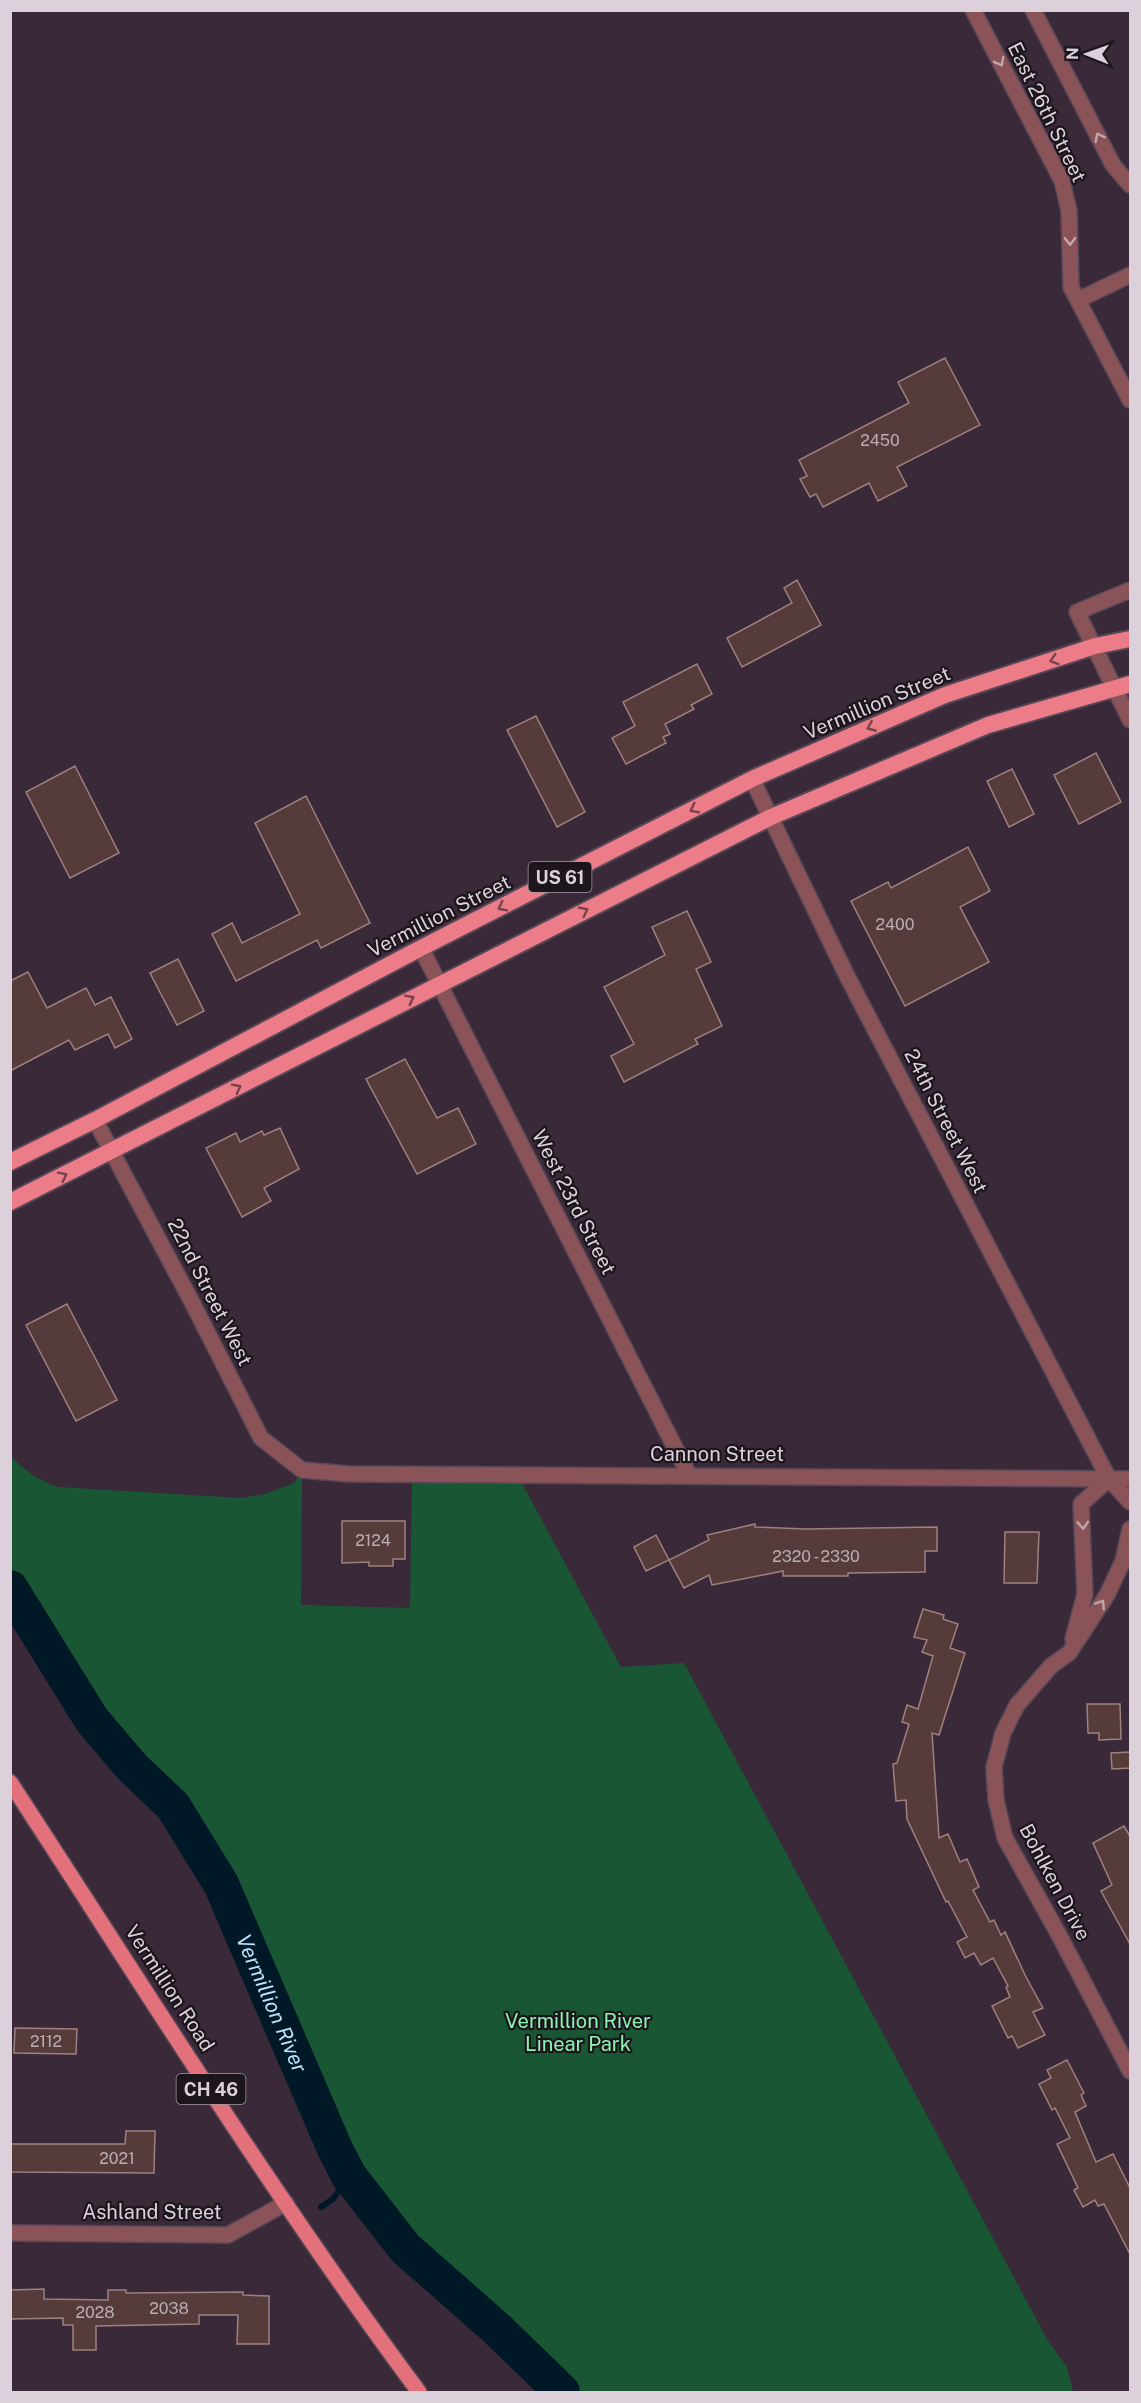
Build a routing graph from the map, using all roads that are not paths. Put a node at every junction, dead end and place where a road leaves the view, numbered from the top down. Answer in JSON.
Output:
{"nodes":[{"id":1,"x":973,"y":10,"type":"edge"},
{"id":2,"x":1033,"y":10,"type":"edge"},
{"id":3,"x":1131,"y":185,"type":"edge"},
{"id":4,"x":1131,"y":274,"type":"edge"},
{"id":5,"x":1078,"y":300,"type":"junction"},
{"id":6,"x":1131,"y":400,"type":"edge"},
{"id":7,"x":1131,"y":590,"type":"edge"},
{"id":8,"x":1131,"y":639,"type":"edge"},
{"id":9,"x":1095,"y":646,"type":"junction"},
{"id":10,"x":1122,"y":686,"type":"edge"},
{"id":11,"x":1131,"y":720,"type":"edge"},
{"id":12,"x":752,"y":779,"type":"junction"},
{"id":13,"x":771,"y":817,"type":"junction"},
{"id":14,"x":421,"y":948,"type":"junction"},
{"id":15,"x":440,"y":983,"type":"junction"},
{"id":16,"x":95,"y":1120,"type":"junction"},
{"id":17,"x":112,"y":1152,"type":"junction"},
{"id":18,"x":10,"y":1162,"type":"edge"},
{"id":19,"x":13,"y":1197,"type":"edge"},
{"id":20,"x":303,"y":1470,"type":"joint"},
{"id":21,"x":689,"y":1475,"type":"junction"},
{"id":22,"x":1108,"y":1479,"type":"junction"},
{"id":23,"x":1131,"y":1479,"type":"edge"},
{"id":24,"x":1131,"y":1502,"type":"edge"},
{"id":25,"x":1131,"y":1529,"type":"edge"},
{"id":26,"x":1069,"y":1653,"type":"junction"},
{"id":27,"x":10,"y":1782,"type":"edge"},
{"id":28,"x":1131,"y":2071,"type":"edge"},
{"id":29,"x":286,"y":2203,"type":"junction"},
{"id":30,"x":10,"y":2233,"type":"edge"},
{"id":31,"x":419,"y":2392,"type":"edge"}],
"edges":[{"from":1,"to":5,"type":"street","name":"East 26th Street","one_way":true},
{"from":3,"to":2,"type":"street","one_way":true},
{"from":4,"to":5,"type":"street"},
{"from":5,"to":6,"type":"street","name":"East 26th Street"},
{"from":7,"to":9,"type":"street"},
{"from":8,"to":9,"type":"highway","name":"Vermillion Street","number":"US 61"},
{"from":9,"to":10,"type":"street"},
{"from":9,"to":12,"type":"highway","name":"Vermillion Street","number":"US 61","one_way":true},
{"from":10,"to":11,"type":"street"},
{"from":10,"to":13,"type":"highway","number":"US 61"},
{"from":12,"to":13,"type":"street","name":"24th Street West"},
{"from":12,"to":14,"type":"highway","name":"Vermillion Street","number":"US 61","one_way":true},
{"from":15,"to":13,"type":"highway","number":"US 61","one_way":true},
{"from":13,"to":22,"type":"street","name":"24th Street West"},
{"from":14,"to":15,"type":"street","name":"West 23rd Street"},
{"from":14,"to":16,"type":"highway","name":"Vermillion Street","number":"US 61"},
{"from":17,"to":15,"type":"highway","number":"US 61","one_way":true},
{"from":15,"to":21,"type":"street","name":"West 23rd Street"},
{"from":16,"to":17,"type":"street","name":"22nd Street West"},
{"from":16,"to":18,"type":"highway","name":"Vermillion Street","number":"US 61"},
{"from":19,"to":17,"type":"highway","number":"US 61","one_way":true},
{"from":17,"to":20,"type":"street","name":"22nd Street West"},
{"from":20,"to":21,"type":"street","name":"Cannon Street"},
{"from":21,"to":22,"type":"street","name":"Cannon Street"},
{"from":22,"to":23,"type":"street","name":"Cannon Street"},
{"from":22,"to":24,"type":"street"},
{"from":22,"to":26,"type":"street","one_way":true},
{"from":26,"to":25,"type":"street","name":"Bohlken Drive","one_way":true},
{"from":26,"to":28,"type":"street","name":"Bohlken Drive"},
{"from":27,"to":29,"type":"main road","name":"Vermillion Road","number":"CH 46"},
{"from":29,"to":30,"type":"street","name":"Ashland Street"},
{"from":29,"to":31,"type":"main road","name":"Vermillion Road","number":"CH 46"}]}
